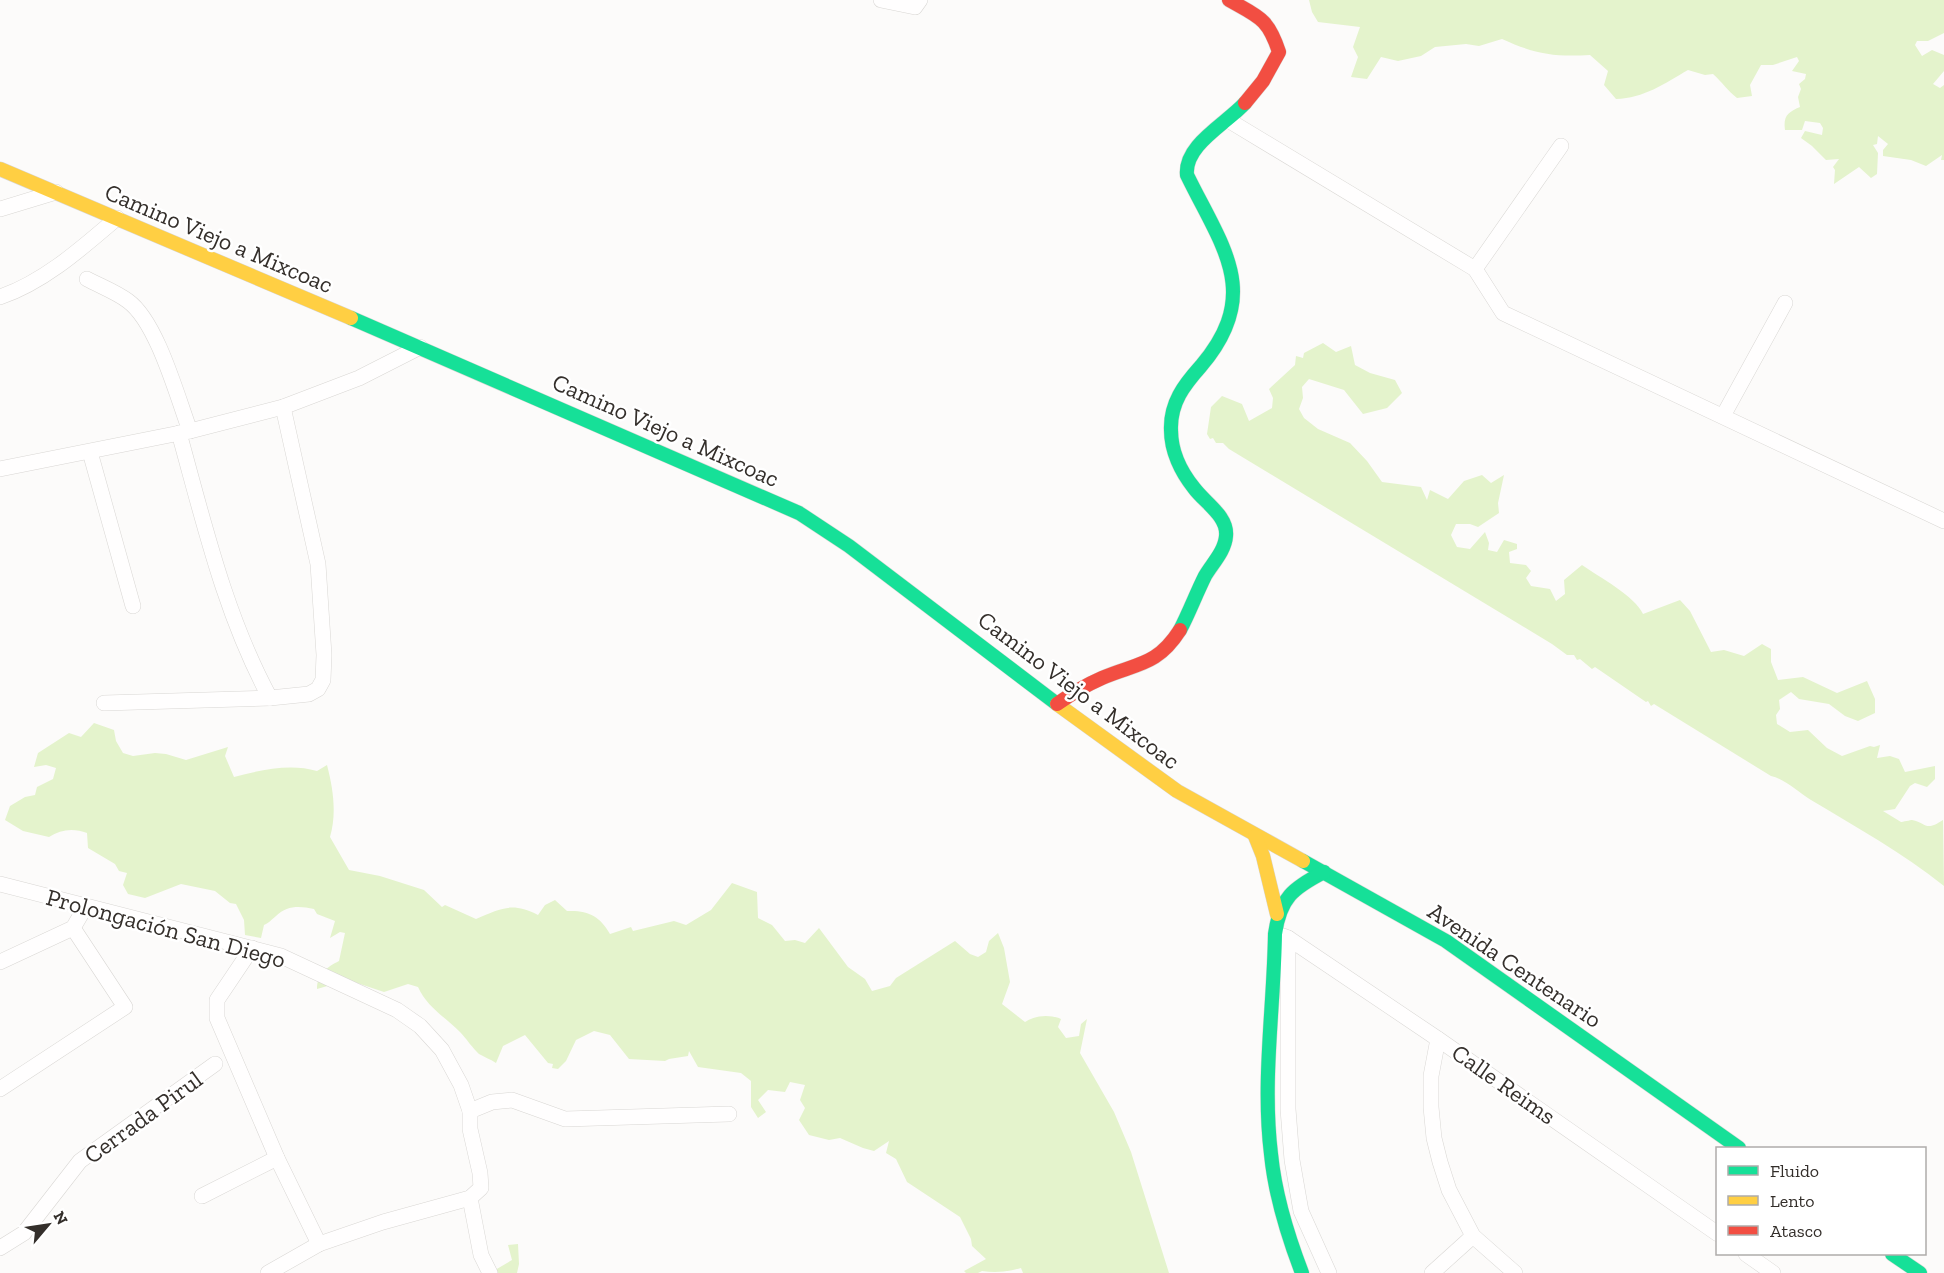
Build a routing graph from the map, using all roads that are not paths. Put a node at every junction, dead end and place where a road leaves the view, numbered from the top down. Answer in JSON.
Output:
{"nodes":[{"id":1,"x":881,"y":0,"type":"edge"},
{"id":2,"x":1229,"y":0,"type":"edge"},
{"id":3,"x":918,"y":3,"type":"edge"},
{"id":4,"x":1228,"y":120,"type":"junction"},
{"id":5,"x":1561,"y":146,"type":"dead end"},
{"id":6,"x":0,"y":169,"type":"edge"},
{"id":7,"x":56,"y":192,"type":"junction"},
{"id":8,"x":0,"y":209,"type":"edge"},
{"id":9,"x":117,"y":218,"type":"junction"},
{"id":10,"x":1476,"y":269,"type":"junction"},
{"id":11,"x":87,"y":279,"type":"dead end"},
{"id":12,"x":0,"y":297,"type":"edge"},
{"id":13,"x":1785,"y":303,"type":"dead end"},
{"id":14,"x":420,"y":347,"type":"junction"},
{"id":15,"x":283,"y":407,"type":"junction"},
{"id":16,"x":1723,"y":416,"type":"junction"},
{"id":17,"x":184,"y":432,"type":"junction"},
{"id":18,"x":90,"y":452,"type":"junction"},
{"id":19,"x":0,"y":468,"type":"edge"},
{"id":20,"x":1944,"y":521,"type":"edge"},
{"id":21,"x":133,"y":606,"type":"dead end"},
{"id":22,"x":270,"y":698,"type":"junction"},
{"id":23,"x":104,"y":703,"type":"dead end"},
{"id":24,"x":1057,"y":704,"type":"junction"},
{"id":25,"x":1255,"y":836,"type":"junction"},
{"id":26,"x":1324,"y":872,"type":"junction"},
{"id":27,"x":0,"y":884,"type":"edge"},
{"id":28,"x":86,"y":906,"type":"junction"},
{"id":29,"x":1277,"y":914,"type":"junction"},
{"id":30,"x":73,"y":928,"type":"junction"},
{"id":31,"x":1281,"y":936,"type":"junction"},
{"id":32,"x":252,"y":948,"type":"junction"},
{"id":33,"x":0,"y":962,"type":"edge"},
{"id":34,"x":1438,"y":1039,"type":"junction"},
{"id":35,"x":215,"y":1064,"type":"dead end"},
{"id":36,"x":0,"y":1089,"type":"edge"},
{"id":37,"x":470,"y":1111,"type":"junction"},
{"id":38,"x":729,"y":1114,"type":"dead end"},
{"id":39,"x":1736,"y":1147,"type":"edge"},
{"id":40,"x":277,"y":1158,"type":"junction"},
{"id":41,"x":202,"y":1196,"type":"dead end"},
{"id":42,"x":470,"y":1198,"type":"junction"},
{"id":43,"x":1716,"y":1233,"type":"edge"},
{"id":44,"x":1473,"y":1236,"type":"junction"},
{"id":45,"x":319,"y":1244,"type":"junction"},
{"id":46,"x":0,"y":1248,"type":"edge"},
{"id":47,"x":1747,"y":1255,"type":"edge"},
{"id":48,"x":1893,"y":1255,"type":"edge"},
{"id":49,"x":268,"y":1273,"type":"edge"},
{"id":50,"x":490,"y":1273,"type":"edge"},
{"id":51,"x":1302,"y":1273,"type":"edge"},
{"id":52,"x":1329,"y":1273,"type":"edge"},
{"id":53,"x":1432,"y":1273,"type":"edge"},
{"id":54,"x":1515,"y":1273,"type":"edge"},
{"id":55,"x":1773,"y":1273,"type":"edge"},
{"id":56,"x":1920,"y":1273,"type":"edge"}],
"edges":[{"from":1,"to":3,"type":"street"},
{"from":2,"to":4,"type":"main road"},
{"from":4,"to":10,"type":"street"},
{"from":4,"to":24,"type":"main road"},
{"from":5,"to":10,"type":"street"},
{"from":6,"to":7,"type":"main road","name":"Camino Viejo a Mixcoac"},
{"from":7,"to":8,"type":"street"},
{"from":7,"to":9,"type":"main road","name":"Camino Viejo a Mixcoac"},
{"from":9,"to":12,"type":"street"},
{"from":9,"to":14,"type":"main road","name":"Camino Viejo a Mixcoac"},
{"from":10,"to":16,"type":"street"},
{"from":11,"to":17,"type":"street"},
{"from":13,"to":16,"type":"street"},
{"from":14,"to":15,"type":"street"},
{"from":14,"to":24,"type":"main road","name":"Camino Viejo a Mixcoac"},
{"from":15,"to":17,"type":"street"},
{"from":15,"to":22,"type":"street"},
{"from":16,"to":20,"type":"street"},
{"from":17,"to":18,"type":"street"},
{"from":17,"to":22,"type":"street"},
{"from":18,"to":19,"type":"street"},
{"from":18,"to":21,"type":"street"},
{"from":22,"to":23,"type":"street"},
{"from":24,"to":25,"type":"main road","name":"Camino Viejo a Mixcoac"},
{"from":25,"to":26,"type":"main road","name":"Avenida Centenario"},
{"from":25,"to":29,"type":"main road"},
{"from":26,"to":29,"type":"main road"},
{"from":26,"to":39,"type":"main road","name":"Avenida Centenario"},
{"from":27,"to":28,"type":"street","name":"Prolongación San Diego"},
{"from":28,"to":30,"type":"street"},
{"from":28,"to":32,"type":"street","name":"Prolongación San Diego"},
{"from":29,"to":31,"type":"main road"},
{"from":30,"to":33,"type":"street"},
{"from":30,"to":36,"type":"street"},
{"from":31,"to":34,"type":"street","name":"Calle Reims"},
{"from":31,"to":51,"type":"main road"},
{"from":31,"to":52,"type":"street"},
{"from":32,"to":37,"type":"street","name":"Prolongación San Diego"},
{"from":32,"to":40,"type":"street"},
{"from":34,"to":43,"type":"street","name":"Calle Reims"},
{"from":34,"to":44,"type":"street"},
{"from":35,"to":46,"type":"street","name":"Cerrada Pirul"},
{"from":37,"to":38,"type":"street"},
{"from":37,"to":42,"type":"street","name":"Prolongación San Diego"},
{"from":40,"to":41,"type":"street"},
{"from":40,"to":45,"type":"street"},
{"from":42,"to":45,"type":"street"},
{"from":42,"to":50,"type":"street"},
{"from":44,"to":53,"type":"street"},
{"from":44,"to":54,"type":"street"},
{"from":45,"to":49,"type":"street"},
{"from":47,"to":55,"type":"street"},
{"from":48,"to":56,"type":"main road"}]}
